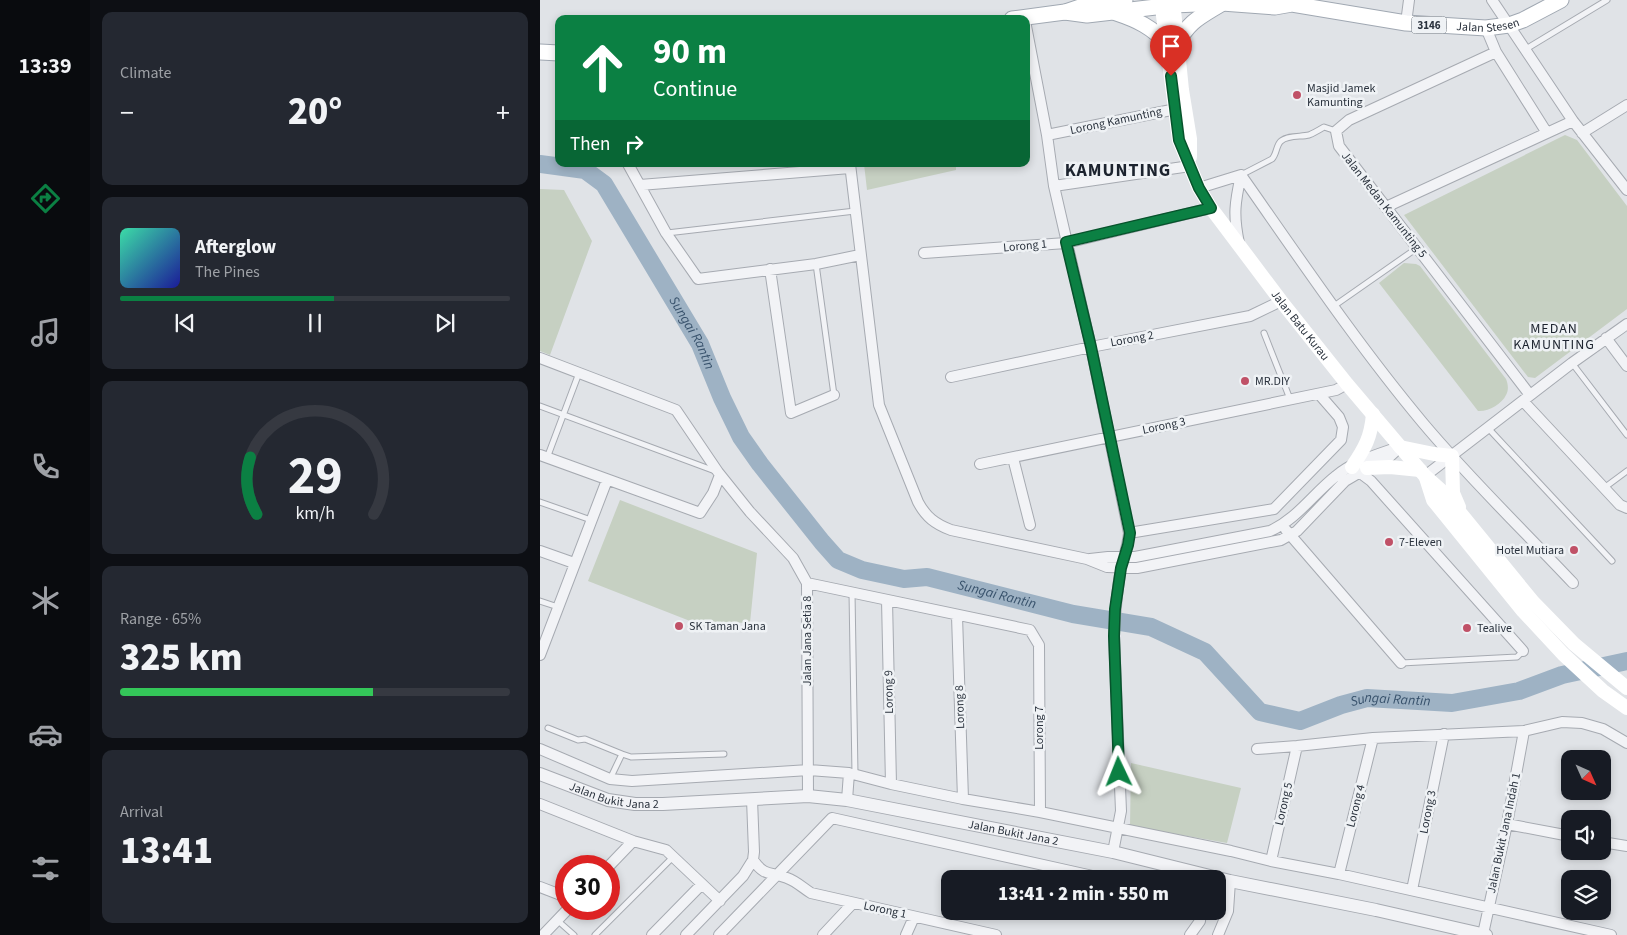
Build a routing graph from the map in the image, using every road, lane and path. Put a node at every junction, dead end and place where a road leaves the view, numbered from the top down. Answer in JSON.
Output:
{"nodes":[{"id":1,"x":1124,"y":0,"type":"edge"},
{"id":2,"x":1409,"y":0,"type":"edge"},
{"id":3,"x":1492,"y":0,"type":"edge"},
{"id":4,"x":1561,"y":0,"type":"edge"},
{"id":5,"x":1607,"y":0,"type":"edge"},
{"id":6,"x":1289,"y":2,"type":"edge"},
{"id":7,"x":1167,"y":3,"type":"edge"},
{"id":8,"x":1222,"y":3,"type":"junction"},
{"id":9,"x":1117,"y":4,"type":"edge"},
{"id":10,"x":1030,"y":19,"type":"edge"},
{"id":11,"x":1406,"y":23,"type":"junction"},
{"id":12,"x":1509,"y":24,"type":"junction"},
{"id":13,"x":1486,"y":28,"type":"junction"},
{"id":14,"x":1172,"y":44,"type":"junction"},
{"id":15,"x":1526,"y":49,"type":"junction"},
{"id":16,"x":540,"y":52,"type":"edge"},
{"id":17,"x":1496,"y":52,"type":"junction"},
{"id":18,"x":555,"y":53,"type":"edge"},
{"id":19,"x":1030,"y":57,"type":"edge"},
{"id":20,"x":1627,"y":105,"type":"edge"},
{"id":21,"x":1180,"y":108,"type":"junction"},
{"id":22,"x":1573,"y":121,"type":"junction"},
{"id":23,"x":1336,"y":131,"type":"junction"},
{"id":24,"x":1547,"y":133,"type":"junction"},
{"id":25,"x":1582,"y":133,"type":"junction"},
{"id":26,"x":1047,"y":135,"type":"junction"},
{"id":27,"x":1190,"y":166,"type":"junction"},
{"id":28,"x":630,"y":167,"type":"edge"},
{"id":29,"x":839,"y":167,"type":"edge"},
{"id":30,"x":850,"y":167,"type":"edge"},
{"id":31,"x":1242,"y":175,"type":"junction"},
{"id":32,"x":640,"y":185,"type":"junction"},
{"id":33,"x":1054,"y":186,"type":"junction"},
{"id":34,"x":1199,"y":188,"type":"junction"},
{"id":35,"x":1627,"y":190,"type":"edge"},
{"id":36,"x":1386,"y":207,"type":"junction"},
{"id":37,"x":1211,"y":208,"type":"junction"},
{"id":38,"x":855,"y":211,"type":"junction"},
{"id":39,"x":666,"y":233,"type":"junction"},
{"id":40,"x":1066,"y":242,"type":"junction"},
{"id":41,"x":1240,"y":248,"type":"junction"},
{"id":42,"x":1417,"y":248,"type":"junction"},
{"id":43,"x":924,"y":253,"type":"dead end"},
{"id":44,"x":860,"y":255,"type":"junction"},
{"id":45,"x":816,"y":264,"type":"junction"},
{"id":46,"x":770,"y":269,"type":"junction"},
{"id":47,"x":1281,"y":301,"type":"junction"},
{"id":48,"x":1334,"y":306,"type":"junction"},
{"id":49,"x":1627,"y":324,"type":"edge"},
{"id":50,"x":1264,"y":333,"type":"dead end"},
{"id":51,"x":1606,"y":338,"type":"junction"},
{"id":52,"x":1091,"y":347,"type":"junction"},
{"id":53,"x":540,"y":358,"type":"edge"},
{"id":54,"x":1572,"y":363,"type":"junction"},
{"id":55,"x":1627,"y":366,"type":"edge"},
{"id":56,"x":579,"y":373,"type":"junction"},
{"id":57,"x":951,"y":377,"type":"dead end"},
{"id":58,"x":1347,"y":384,"type":"junction"},
{"id":59,"x":1319,"y":394,"type":"junction"},
{"id":60,"x":834,"y":395,"type":"joint"},
{"id":61,"x":1527,"y":398,"type":"junction"},
{"id":62,"x":1290,"y":400,"type":"junction"},
{"id":63,"x":540,"y":406,"type":"edge"},
{"id":64,"x":1372,"y":414,"type":"junction"},
{"id":65,"x":563,"y":415,"type":"junction"},
{"id":66,"x":1488,"y":428,"type":"junction"},
{"id":67,"x":1627,"y":435,"type":"edge"},
{"id":68,"x":1110,"y":438,"type":"junction"},
{"id":69,"x":1400,"y":447,"type":"junction"},
{"id":70,"x":1452,"y":456,"type":"junction"},
{"id":71,"x":544,"y":457,"type":"edge"},
{"id":72,"x":1013,"y":458,"type":"junction"},
{"id":73,"x":980,"y":464,"type":"dead end"},
{"id":74,"x":1359,"y":469,"type":"junction"},
{"id":75,"x":1627,"y":471,"type":"edge"},
{"id":76,"x":1422,"y":473,"type":"junction"},
{"id":77,"x":719,"y":474,"type":"junction"},
{"id":78,"x":607,"y":480,"type":"junction"},
{"id":79,"x":1604,"y":488,"type":"junction"},
{"id":80,"x":540,"y":502,"type":"edge"},
{"id":81,"x":1627,"y":508,"type":"edge"},
{"id":82,"x":1461,"y":514,"type":"junction"},
{"id":83,"x":591,"y":520,"type":"junction"},
{"id":84,"x":1282,"y":525,"type":"junction"},
{"id":85,"x":1030,"y":526,"type":"dead end"},
{"id":86,"x":1130,"y":533,"type":"junction"},
{"id":87,"x":1291,"y":535,"type":"junction"},
{"id":88,"x":540,"y":551,"type":"edge"},
{"id":89,"x":1124,"y":557,"type":"junction"},
{"id":90,"x":1087,"y":559,"type":"junction"},
{"id":91,"x":1612,"y":561,"type":"dead end"},
{"id":92,"x":574,"y":563,"type":"junction"},
{"id":93,"x":1121,"y":568,"type":"junction"},
{"id":94,"x":1573,"y":583,"type":"dead end"},
{"id":95,"x":807,"y":584,"type":"junction"},
{"id":96,"x":852,"y":592,"type":"junction"},
{"id":97,"x":540,"y":600,"type":"edge"},
{"id":98,"x":887,"y":600,"type":"junction"},
{"id":99,"x":558,"y":607,"type":"junction"},
{"id":100,"x":957,"y":616,"type":"junction"},
{"id":101,"x":541,"y":651,"type":"edge"},
{"id":102,"x":1523,"y":651,"type":"joint"},
{"id":103,"x":1401,"y":663,"type":"joint"},
{"id":104,"x":1627,"y":688,"type":"edge"},
{"id":105,"x":1627,"y":708,"type":"edge"},
{"id":106,"x":548,"y":728,"type":"dead end"},
{"id":107,"x":1524,"y":731,"type":"junction"},
{"id":108,"x":1444,"y":734,"type":"junction"},
{"id":109,"x":1373,"y":738,"type":"junction"},
{"id":110,"x":1627,"y":743,"type":"edge"},
{"id":111,"x":1297,"y":746,"type":"junction"},
{"id":112,"x":1257,"y":748,"type":"dead end"},
{"id":113,"x":540,"y":749,"type":"edge"},
{"id":114,"x":622,"y":754,"type":"junction"},
{"id":115,"x":724,"y":754,"type":"dead end"},
{"id":116,"x":808,"y":770,"type":"junction"},
{"id":117,"x":852,"y":773,"type":"junction"},
{"id":118,"x":540,"y":774,"type":"edge"},
{"id":119,"x":610,"y":779,"type":"junction"},
{"id":120,"x":891,"y":784,"type":"junction"},
{"id":121,"x":808,"y":796,"type":"junction"},
{"id":122,"x":963,"y":799,"type":"junction"},
{"id":123,"x":752,"y":800,"type":"junction"},
{"id":124,"x":847,"y":800,"type":"junction"},
{"id":125,"x":540,"y":804,"type":"edge"},
{"id":126,"x":1040,"y":812,"type":"junction"},
{"id":127,"x":1507,"y":824,"type":"junction"},
{"id":128,"x":1118,"y":827,"type":"junction"},
{"id":129,"x":1561,"y":834,"type":"edge"},
{"id":130,"x":633,"y":841,"type":"junction"},
{"id":131,"x":1611,"y":843,"type":"edge"},
{"id":132,"x":1627,"y":846,"type":"edge"},
{"id":133,"x":1114,"y":852,"type":"junction"},
{"id":134,"x":620,"y":855,"type":"edge"},
{"id":135,"x":673,"y":857,"type":"junction"},
{"id":136,"x":753,"y":860,"type":"junction"},
{"id":137,"x":1270,"y":861,"type":"junction"},
{"id":138,"x":1066,"y":870,"type":"edge"},
{"id":139,"x":1339,"y":874,"type":"junction"},
{"id":140,"x":777,"y":875,"type":"junction"},
{"id":141,"x":1230,"y":881,"type":"junction"},
{"id":142,"x":702,"y":884,"type":"junction"},
{"id":143,"x":540,"y":887,"type":"edge"},
{"id":144,"x":1412,"y":890,"type":"junction"},
{"id":145,"x":555,"y":893,"type":"edge"},
{"id":146,"x":720,"y":901,"type":"junction"},
{"id":147,"x":854,"y":903,"type":"junction"},
{"id":148,"x":1488,"y":906,"type":"junction"},
{"id":149,"x":914,"y":916,"type":"junction"},
{"id":150,"x":558,"y":920,"type":"joint"},
{"id":151,"x":1200,"y":920,"type":"edge"},
{"id":152,"x":542,"y":935,"type":"edge"},
{"id":153,"x":574,"y":935,"type":"edge"},
{"id":154,"x":596,"y":935,"type":"edge"},
{"id":155,"x":652,"y":935,"type":"edge"},
{"id":156,"x":686,"y":935,"type":"edge"},
{"id":157,"x":719,"y":935,"type":"edge"},
{"id":158,"x":823,"y":935,"type":"edge"},
{"id":159,"x":907,"y":935,"type":"edge"},
{"id":160,"x":996,"y":935,"type":"edge"},
{"id":161,"x":1190,"y":935,"type":"edge"},
{"id":162,"x":1218,"y":935,"type":"edge"},
{"id":163,"x":1484,"y":935,"type":"edge"},
{"id":164,"x":1611,"y":935,"type":"edge"}],
"edges":[{"from":1,"to":9,"type":"main road","number":"3146"},
{"from":2,"to":11,"type":"street"},
{"from":3,"to":12,"type":"street"},
{"from":4,"to":12,"type":"main road","name":"Jalan Stesen","number":"3146"},
{"from":5,"to":15,"type":"lane"},
{"from":6,"to":8,"type":"main road","name":"Jalan Stesen","number":"3146"},
{"from":6,"to":11,"type":"main road","name":"Jalan Stesen","number":"3146"},
{"from":7,"to":8,"type":"main road","name":"Jalan Stesen","number":"3146"},
{"from":7,"to":9,"type":"main road","number":"3146"},
{"from":7,"to":14,"type":"main road","name":"Jalan Batu Kurau"},
{"from":8,"to":14,"type":"main road"},
{"from":9,"to":10,"type":"main road","number":"3146"},
{"from":9,"to":14,"type":"main road"},
{"from":11,"to":13,"type":"main road","name":"Jalan Stesen","number":"3146"},
{"from":12,"to":13,"type":"main road","name":"Jalan Stesen","number":"3146"},
{"from":12,"to":15,"type":"street"},
{"from":13,"to":17,"type":"street"},
{"from":14,"to":21,"type":"main road","name":"Jalan Batu Kurau"},
{"from":15,"to":22,"type":"street"},
{"from":16,"to":18,"type":"main road"},
{"from":17,"to":23,"type":"street"},
{"from":17,"to":24,"type":"street"},
{"from":19,"to":26,"type":"street"},
{"from":20,"to":25,"type":"street"},
{"from":21,"to":26,"type":"street","name":"Lorong Kamunting"},
{"from":21,"to":27,"type":"main road","name":"Jalan Batu Kurau"},
{"from":22,"to":24,"type":"street"},
{"from":22,"to":25,"type":"street"},
{"from":23,"to":31,"type":"lane"},
{"from":23,"to":36,"type":"street","name":"Jalan Medan Kamunting 5"},
{"from":24,"to":36,"type":"street"},
{"from":25,"to":35,"type":"street"},
{"from":26,"to":33,"type":"street"},
{"from":27,"to":33,"type":"street"},
{"from":27,"to":34,"type":"main road","name":"Jalan Batu Kurau"},
{"from":28,"to":32,"type":"street"},
{"from":29,"to":32,"type":"street"},
{"from":30,"to":38,"type":"street"},
{"from":31,"to":34,"type":"street"},
{"from":31,"to":41,"type":"street"},
{"from":31,"to":48,"type":"street"},
{"from":32,"to":39,"type":"street"},
{"from":33,"to":40,"type":"street"},
{"from":34,"to":37,"type":"main road","name":"Jalan Batu Kurau"},
{"from":36,"to":42,"type":"street","name":"Jalan Medan Kamunting 5"},
{"from":37,"to":40,"type":"street","name":"Lorong 1"},
{"from":37,"to":41,"type":"main road","name":"Jalan Batu Kurau"},
{"from":38,"to":39,"type":"lane"},
{"from":38,"to":44,"type":"street"},
{"from":39,"to":46,"type":"street"},
{"from":40,"to":43,"type":"street","name":"Lorong 1"},
{"from":40,"to":52,"type":"street"},
{"from":41,"to":47,"type":"main road","name":"Jalan Batu Kurau"},
{"from":42,"to":48,"type":"lane"},
{"from":42,"to":61,"type":"street","name":"Jalan Medan Kamunting 5"},
{"from":44,"to":45,"type":"street"},
{"from":44,"to":90,"type":"street"},
{"from":45,"to":46,"type":"street"},
{"from":45,"to":60,"type":"lane"},
{"from":46,"to":60,"type":"street"},
{"from":47,"to":52,"type":"street","name":"Lorong 2"},
{"from":47,"to":58,"type":"main road","name":"Jalan Batu Kurau"},
{"from":48,"to":70,"type":"street"},
{"from":49,"to":51,"type":"street"},
{"from":50,"to":62,"type":"lane"},
{"from":51,"to":54,"type":"street"},
{"from":51,"to":55,"type":"street"},
{"from":52,"to":57,"type":"street","name":"Lorong 2"},
{"from":52,"to":68,"type":"street"},
{"from":53,"to":56,"type":"street"},
{"from":54,"to":61,"type":"street"},
{"from":54,"to":67,"type":"lane"},
{"from":56,"to":65,"type":"lane"},
{"from":56,"to":77,"type":"street","name":"Jalan Jana Setia 8"},
{"from":58,"to":59,"type":"street","name":"Lorong 3"},
{"from":58,"to":64,"type":"main road","name":"Jalan Batu Kurau"},
{"from":59,"to":62,"type":"street","name":"Lorong 3"},
{"from":59,"to":86,"type":"street"},
{"from":61,"to":66,"type":"street"},
{"from":61,"to":79,"type":"street","name":"Jalan Medan Kamunting 5"},
{"from":62,"to":68,"type":"street","name":"Lorong 3"},
{"from":63,"to":65,"type":"lane"},
{"from":64,"to":69,"type":"main road","name":"Jalan Batu Kurau"},
{"from":64,"to":74,"type":"main road"},
{"from":65,"to":71,"type":"lane"},
{"from":65,"to":77,"type":"lane"},
{"from":66,"to":70,"type":"street"},
{"from":66,"to":91,"type":"lane"},
{"from":68,"to":72,"type":"street","name":"Lorong 3"},
{"from":68,"to":86,"type":"street"},
{"from":69,"to":70,"type":"main road"},
{"from":69,"to":74,"type":"street"},
{"from":69,"to":74,"type":"street"},
{"from":69,"to":76,"type":"main road","name":"Jalan Batu Kurau"},
{"from":70,"to":76,"type":"street"},
{"from":70,"to":82,"type":"main road"},
{"from":70,"to":94,"type":"street"},
{"from":71,"to":78,"type":"street"},
{"from":72,"to":73,"type":"street","name":"Lorong 3"},
{"from":72,"to":85,"type":"street"},
{"from":74,"to":76,"type":"main road"},
{"from":74,"to":84,"type":"street"},
{"from":74,"to":87,"type":"street"},
{"from":74,"to":102,"type":"street"},
{"from":75,"to":79,"type":"lane"},
{"from":76,"to":82,"type":"main road","name":"Jalan Batu Kurau"},
{"from":76,"to":105,"type":"main road","name":"Jalan Batu Kurau"},
{"from":77,"to":78,"type":"street"},
{"from":77,"to":95,"type":"street","name":"Jalan Jana Setia 8"},
{"from":78,"to":83,"type":"street"},
{"from":79,"to":81,"type":"street","name":"Jalan Medan Kamunting 5"},
{"from":80,"to":83,"type":"lane"},
{"from":82,"to":104,"type":"main road","name":"Jalan Batu Kurau"},
{"from":83,"to":92,"type":"street"},
{"from":84,"to":87,"type":"street"},
{"from":84,"to":89,"type":"street"},
{"from":86,"to":89,"type":"street"},
{"from":87,"to":93,"type":"street"},
{"from":87,"to":103,"type":"street"},
{"from":88,"to":92,"type":"street"},
{"from":89,"to":90,"type":"street"},
{"from":89,"to":93,"type":"street"},
{"from":90,"to":93,"type":"street"},
{"from":92,"to":99,"type":"street"},
{"from":93,"to":128,"type":"street"},
{"from":95,"to":96,"type":"street"},
{"from":95,"to":116,"type":"street","name":"Jalan Jana Setia 8"},
{"from":96,"to":98,"type":"street"},
{"from":96,"to":117,"type":"lane"},
{"from":97,"to":99,"type":"lane"},
{"from":98,"to":100,"type":"street"},
{"from":98,"to":120,"type":"street","name":"Lorong 9"},
{"from":99,"to":101,"type":"street"},
{"from":100,"to":122,"type":"street","name":"Lorong 8"},
{"from":100,"to":126,"type":"street","name":"Lorong 7"},
{"from":102,"to":103,"type":"lane"},
{"from":106,"to":114,"type":"lane"},
{"from":107,"to":108,"type":"street"},
{"from":107,"to":110,"type":"street"},
{"from":107,"to":127,"type":"street","name":"Jalan Bukit Jana Indah 1"},
{"from":108,"to":109,"type":"street"},
{"from":108,"to":144,"type":"street","name":"Lorong 3"},
{"from":109,"to":111,"type":"street"},
{"from":109,"to":139,"type":"street","name":"Lorong 4"},
{"from":111,"to":112,"type":"street"},
{"from":111,"to":137,"type":"street","name":"Lorong 5"},
{"from":113,"to":119,"type":"street"},
{"from":114,"to":115,"type":"lane"},
{"from":114,"to":119,"type":"lane"},
{"from":116,"to":117,"type":"street"},
{"from":116,"to":119,"type":"street"},
{"from":116,"to":121,"type":"street","name":"Jalan Jana Setia 8"},
{"from":117,"to":120,"type":"street"},
{"from":117,"to":124,"type":"street"},
{"from":118,"to":123,"type":"street","name":"Jalan Bukit Jana 2"},
{"from":120,"to":122,"type":"street"},
{"from":121,"to":123,"type":"street","name":"Jalan Bukit Jana 2"},
{"from":121,"to":124,"type":"street","name":"Jalan Bukit Jana 2"},
{"from":122,"to":126,"type":"street"},
{"from":123,"to":136,"type":"street"},
{"from":124,"to":133,"type":"street","name":"Jalan Bukit Jana 2"},
{"from":125,"to":130,"type":"street"},
{"from":126,"to":128,"type":"street"},
{"from":127,"to":129,"type":"street"},
{"from":127,"to":148,"type":"street","name":"Jalan Bukit Jana Indah 1"},
{"from":128,"to":133,"type":"street"},
{"from":128,"to":137,"type":"street"},
{"from":130,"to":134,"type":"street"},
{"from":130,"to":135,"type":"street"},
{"from":131,"to":132,"type":"street"},
{"from":133,"to":141,"type":"street","name":"Jalan Bukit Jana 2"},
{"from":135,"to":142,"type":"street"},
{"from":135,"to":154,"type":"lane"},
{"from":136,"to":140,"type":"street","name":"Lorong 1"},
{"from":136,"to":146,"type":"street"},
{"from":137,"to":139,"type":"street"},
{"from":138,"to":140,"type":"street"},
{"from":139,"to":144,"type":"street"},
{"from":140,"to":147,"type":"street","name":"Lorong 1"},
{"from":140,"to":157,"type":"street"},
{"from":141,"to":162,"type":"street"},
{"from":141,"to":163,"type":"street","name":"Jalan Bukit Jana 2"},
{"from":142,"to":146,"type":"street"},
{"from":142,"to":155,"type":"street"},
{"from":143,"to":145,"type":"street"},
{"from":144,"to":148,"type":"street"},
{"from":146,"to":156,"type":"street"},
{"from":147,"to":149,"type":"street","name":"Lorong 1"},
{"from":147,"to":158,"type":"street"},
{"from":148,"to":163,"type":"street","name":"Jalan Bukit Jana Indah 1"},
{"from":148,"to":164,"type":"street"},
{"from":149,"to":159,"type":"street"},
{"from":149,"to":160,"type":"street","name":"Lorong 1"},
{"from":150,"to":152,"type":"street"},
{"from":150,"to":153,"type":"lane"},
{"from":151,"to":161,"type":"street"}]}
